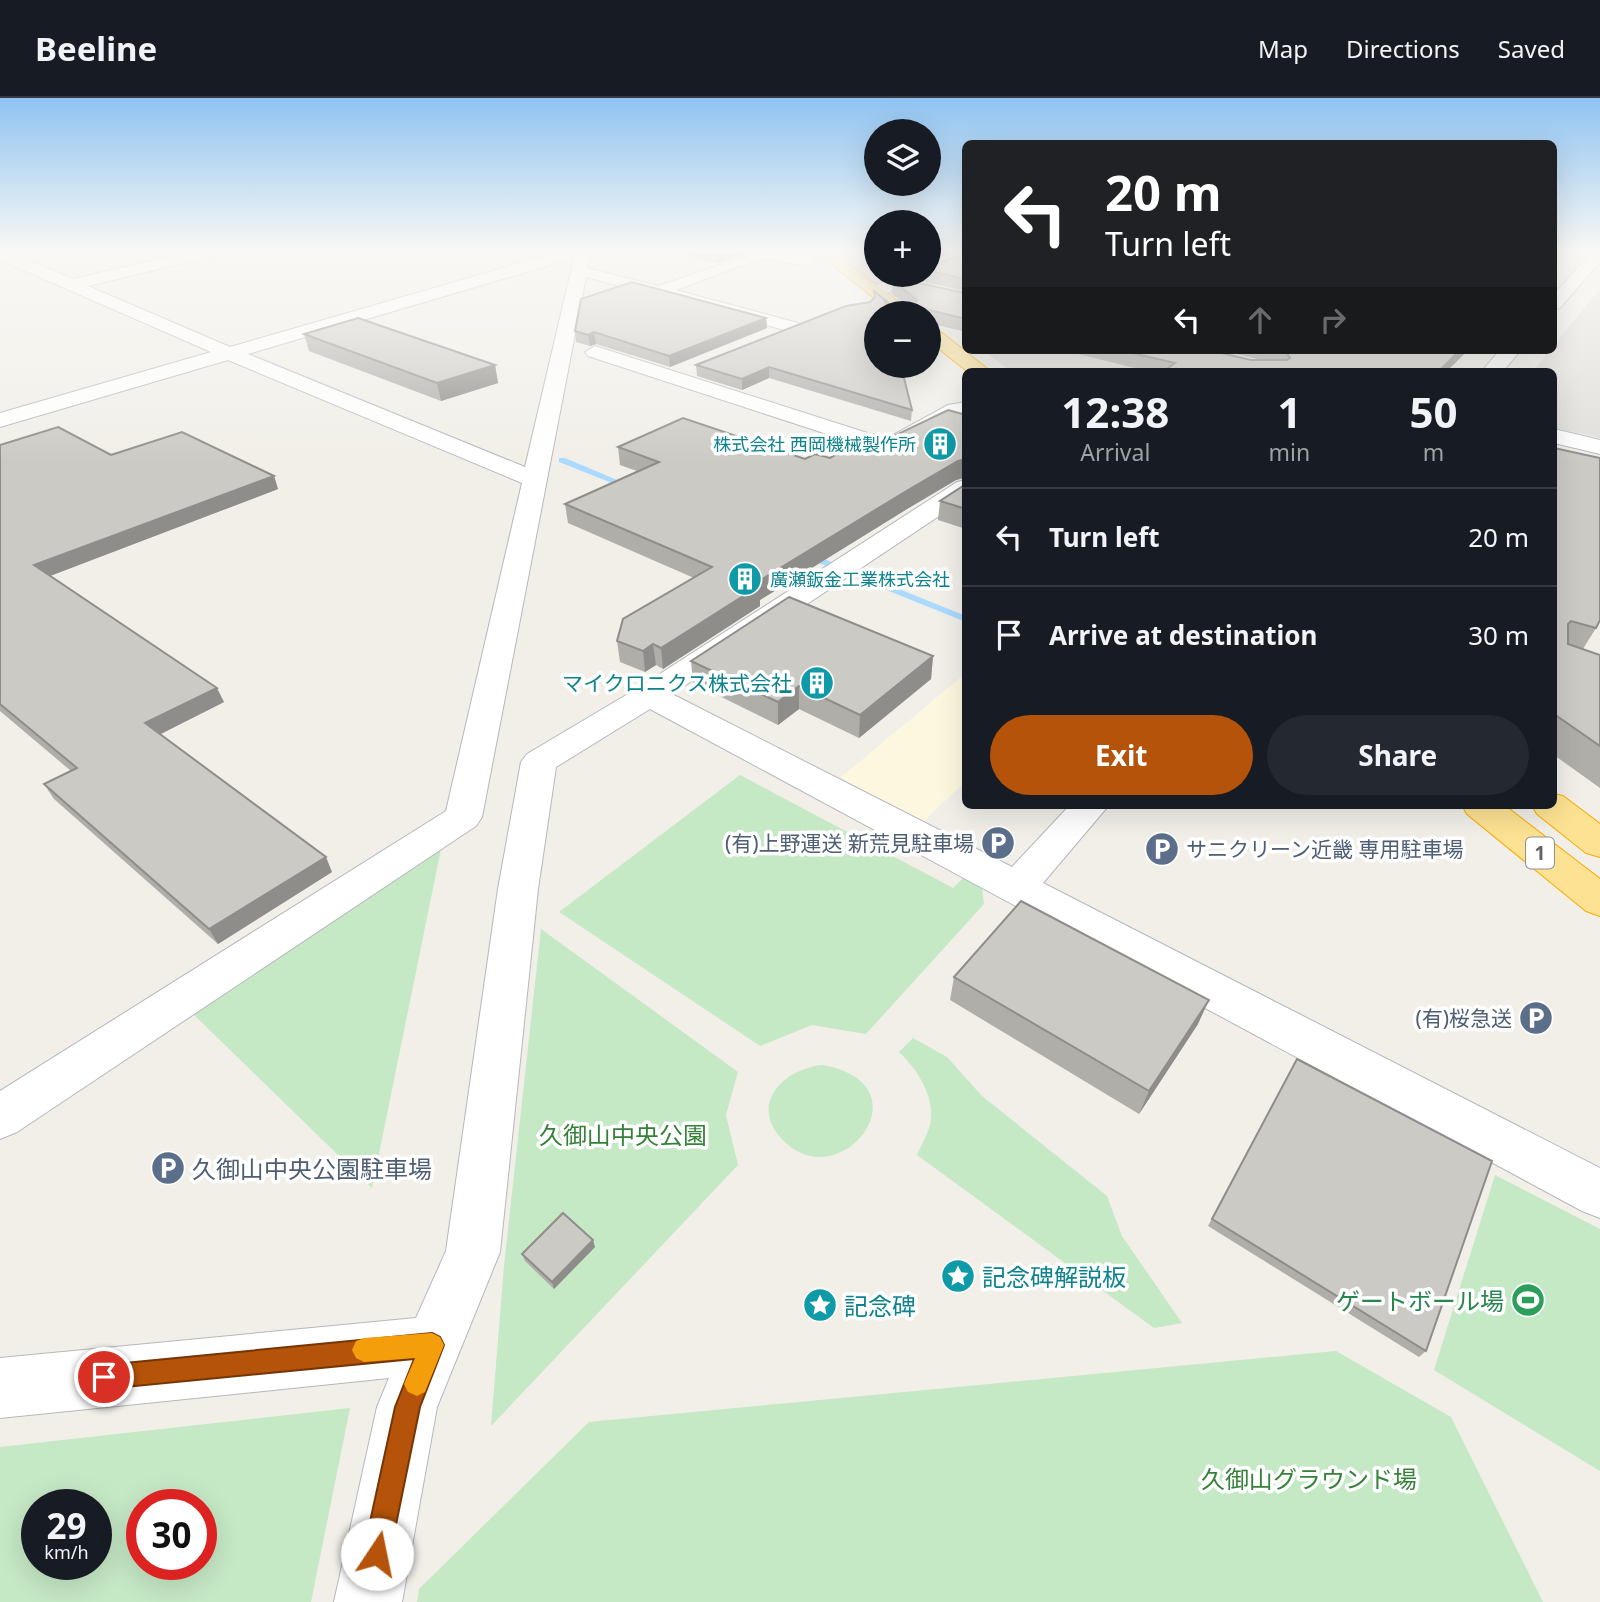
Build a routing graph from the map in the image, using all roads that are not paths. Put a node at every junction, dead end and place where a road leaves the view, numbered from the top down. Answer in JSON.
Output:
{"nodes":[{"id":1,"x":154,"y":321,"type":"edge"},
{"id":2,"x":346,"y":321,"type":"edge"},
{"id":3,"x":568,"y":321,"type":"edge"},
{"id":4,"x":782,"y":321,"type":"edge"},
{"id":5,"x":767,"y":337,"type":"edge"},
{"id":6,"x":941,"y":341,"type":"edge"},
{"id":7,"x":594,"y":352,"type":"edge"},
{"id":8,"x":228,"y":353,"type":"junction"},
{"id":9,"x":1507,"y":354,"type":"edge"},
{"id":10,"x":694,"y":367,"type":"edge"},
{"id":11,"x":976,"y":368,"type":"edge"},
{"id":12,"x":1495,"y":368,"type":"edge"},
{"id":13,"x":669,"y":377,"type":"junction"},
{"id":14,"x":962,"y":409,"type":"edge"},
{"id":15,"x":0,"y":419,"type":"edge"},
{"id":16,"x":1557,"y":437,"type":"edge"},
{"id":17,"x":1600,"y":447,"type":"edge"},
{"id":18,"x":535,"y":481,"type":"junction"},
{"id":19,"x":962,"y":490,"type":"edge"},
{"id":20,"x":649,"y":695,"type":"junction"},
{"id":21,"x":1087,"y":809,"type":"edge"},
{"id":22,"x":1485,"y":809,"type":"edge"},
{"id":23,"x":1555,"y":809,"type":"edge"},
{"id":24,"x":1600,"y":844,"type":"edge"},
{"id":25,"x":1017,"y":887,"type":"junction"},
{"id":26,"x":1600,"y":901,"type":"edge"},
{"id":27,"x":0,"y":1117,"type":"edge"},
{"id":28,"x":1600,"y":1194,"type":"edge"},
{"id":29,"x":432,"y":1345,"type":"junction"},
{"id":30,"x":0,"y":1388,"type":"edge"},
{"id":31,"x":368,"y":1602,"type":"edge"}],
"edges":[{"from":1,"to":8,"type":"street"},
{"from":2,"to":8,"type":"street"},
{"from":3,"to":18,"type":"street"},
{"from":4,"to":5,"type":"street"},
{"from":6,"to":11,"type":"highway"},
{"from":7,"to":13,"type":"street"},
{"from":8,"to":15,"type":"street"},
{"from":8,"to":18,"type":"street"},
{"from":9,"to":12,"type":"street"},
{"from":10,"to":13,"type":"street"},
{"from":13,"to":14,"type":"street"},
{"from":16,"to":17,"type":"street"},
{"from":18,"to":27,"type":"street"},
{"from":19,"to":20,"type":"street"},
{"from":20,"to":25,"type":"street"},
{"from":20,"to":29,"type":"street"},
{"from":21,"to":25,"type":"street"},
{"from":22,"to":26,"type":"highway","number":"1"},
{"from":23,"to":24,"type":"highway","number":"1"},
{"from":25,"to":28,"type":"street"},
{"from":29,"to":30,"type":"street"},
{"from":29,"to":31,"type":"street"}]}
